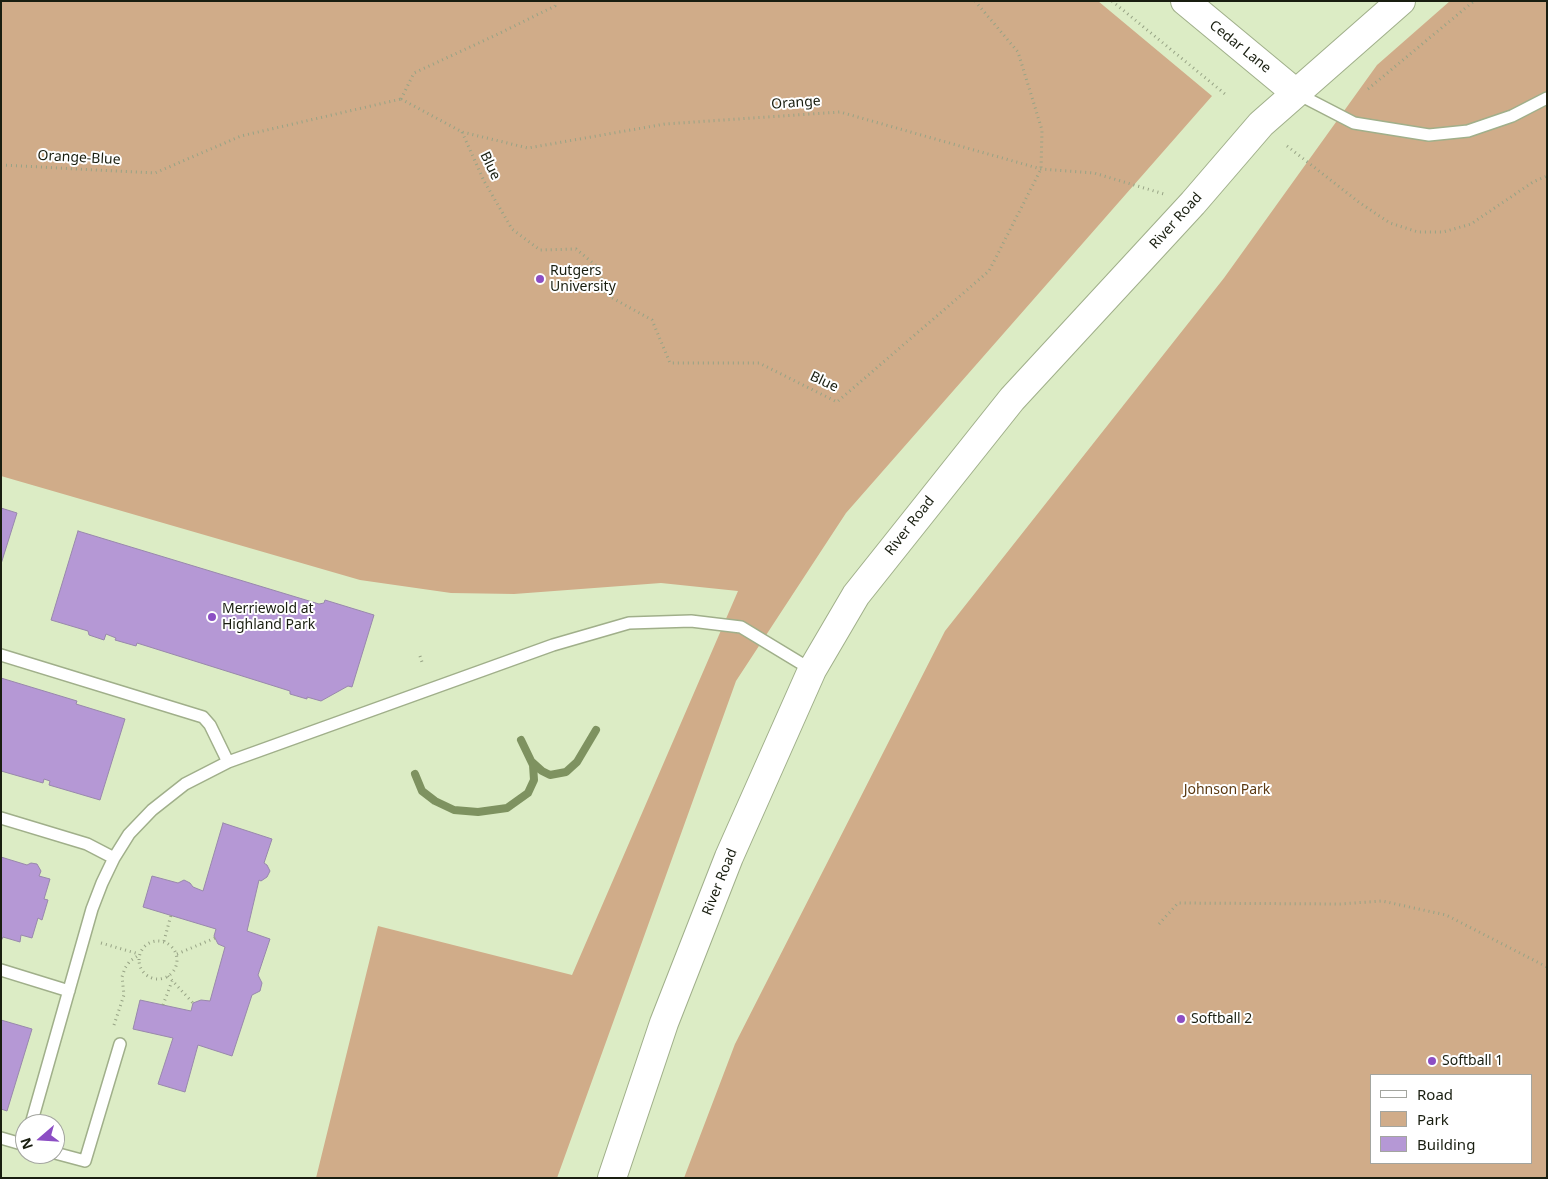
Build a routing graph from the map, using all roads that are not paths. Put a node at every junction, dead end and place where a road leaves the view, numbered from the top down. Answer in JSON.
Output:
{"nodes":[{"id":1,"x":1185,"y":1,"type":"edge"},
{"id":2,"x":1401,"y":1,"type":"edge"},
{"id":3,"x":1296,"y":93,"type":"junction"},
{"id":4,"x":1547,"y":98,"type":"edge"},
{"id":5,"x":1,"y":655,"type":"edge"},
{"id":6,"x":812,"y":670,"type":"junction"},
{"id":7,"x":228,"y":762,"type":"junction"},
{"id":8,"x":1,"y":818,"type":"edge"},
{"id":9,"x":114,"y":858,"type":"junction"},
{"id":10,"x":1,"y":970,"type":"edge"},
{"id":11,"x":69,"y":991,"type":"junction"},
{"id":12,"x":120,"y":1044,"type":"dead end"},
{"id":13,"x":34,"y":1114,"type":"edge"},
{"id":14,"x":1,"y":1138,"type":"edge"},
{"id":15,"x":15,"y":1143,"type":"edge"},
{"id":16,"x":65,"y":1156,"type":"edge"},
{"id":17,"x":612,"y":1178,"type":"edge"}],
"edges":[{"from":1,"to":3,"type":"street","name":"Cedar Lane"},
{"from":2,"to":3,"type":"street","name":"River Road"},
{"from":3,"to":4,"type":"lane"},
{"from":3,"to":6,"type":"street","name":"River Road"},
{"from":5,"to":7,"type":"lane"},
{"from":6,"to":7,"type":"lane"},
{"from":6,"to":17,"type":"street","name":"River Road"},
{"from":7,"to":9,"type":"lane"},
{"from":8,"to":9,"type":"lane"},
{"from":9,"to":11,"type":"lane"},
{"from":10,"to":11,"type":"lane"},
{"from":11,"to":13,"type":"lane"},
{"from":12,"to":16,"type":"lane"},
{"from":14,"to":15,"type":"lane"}]}
